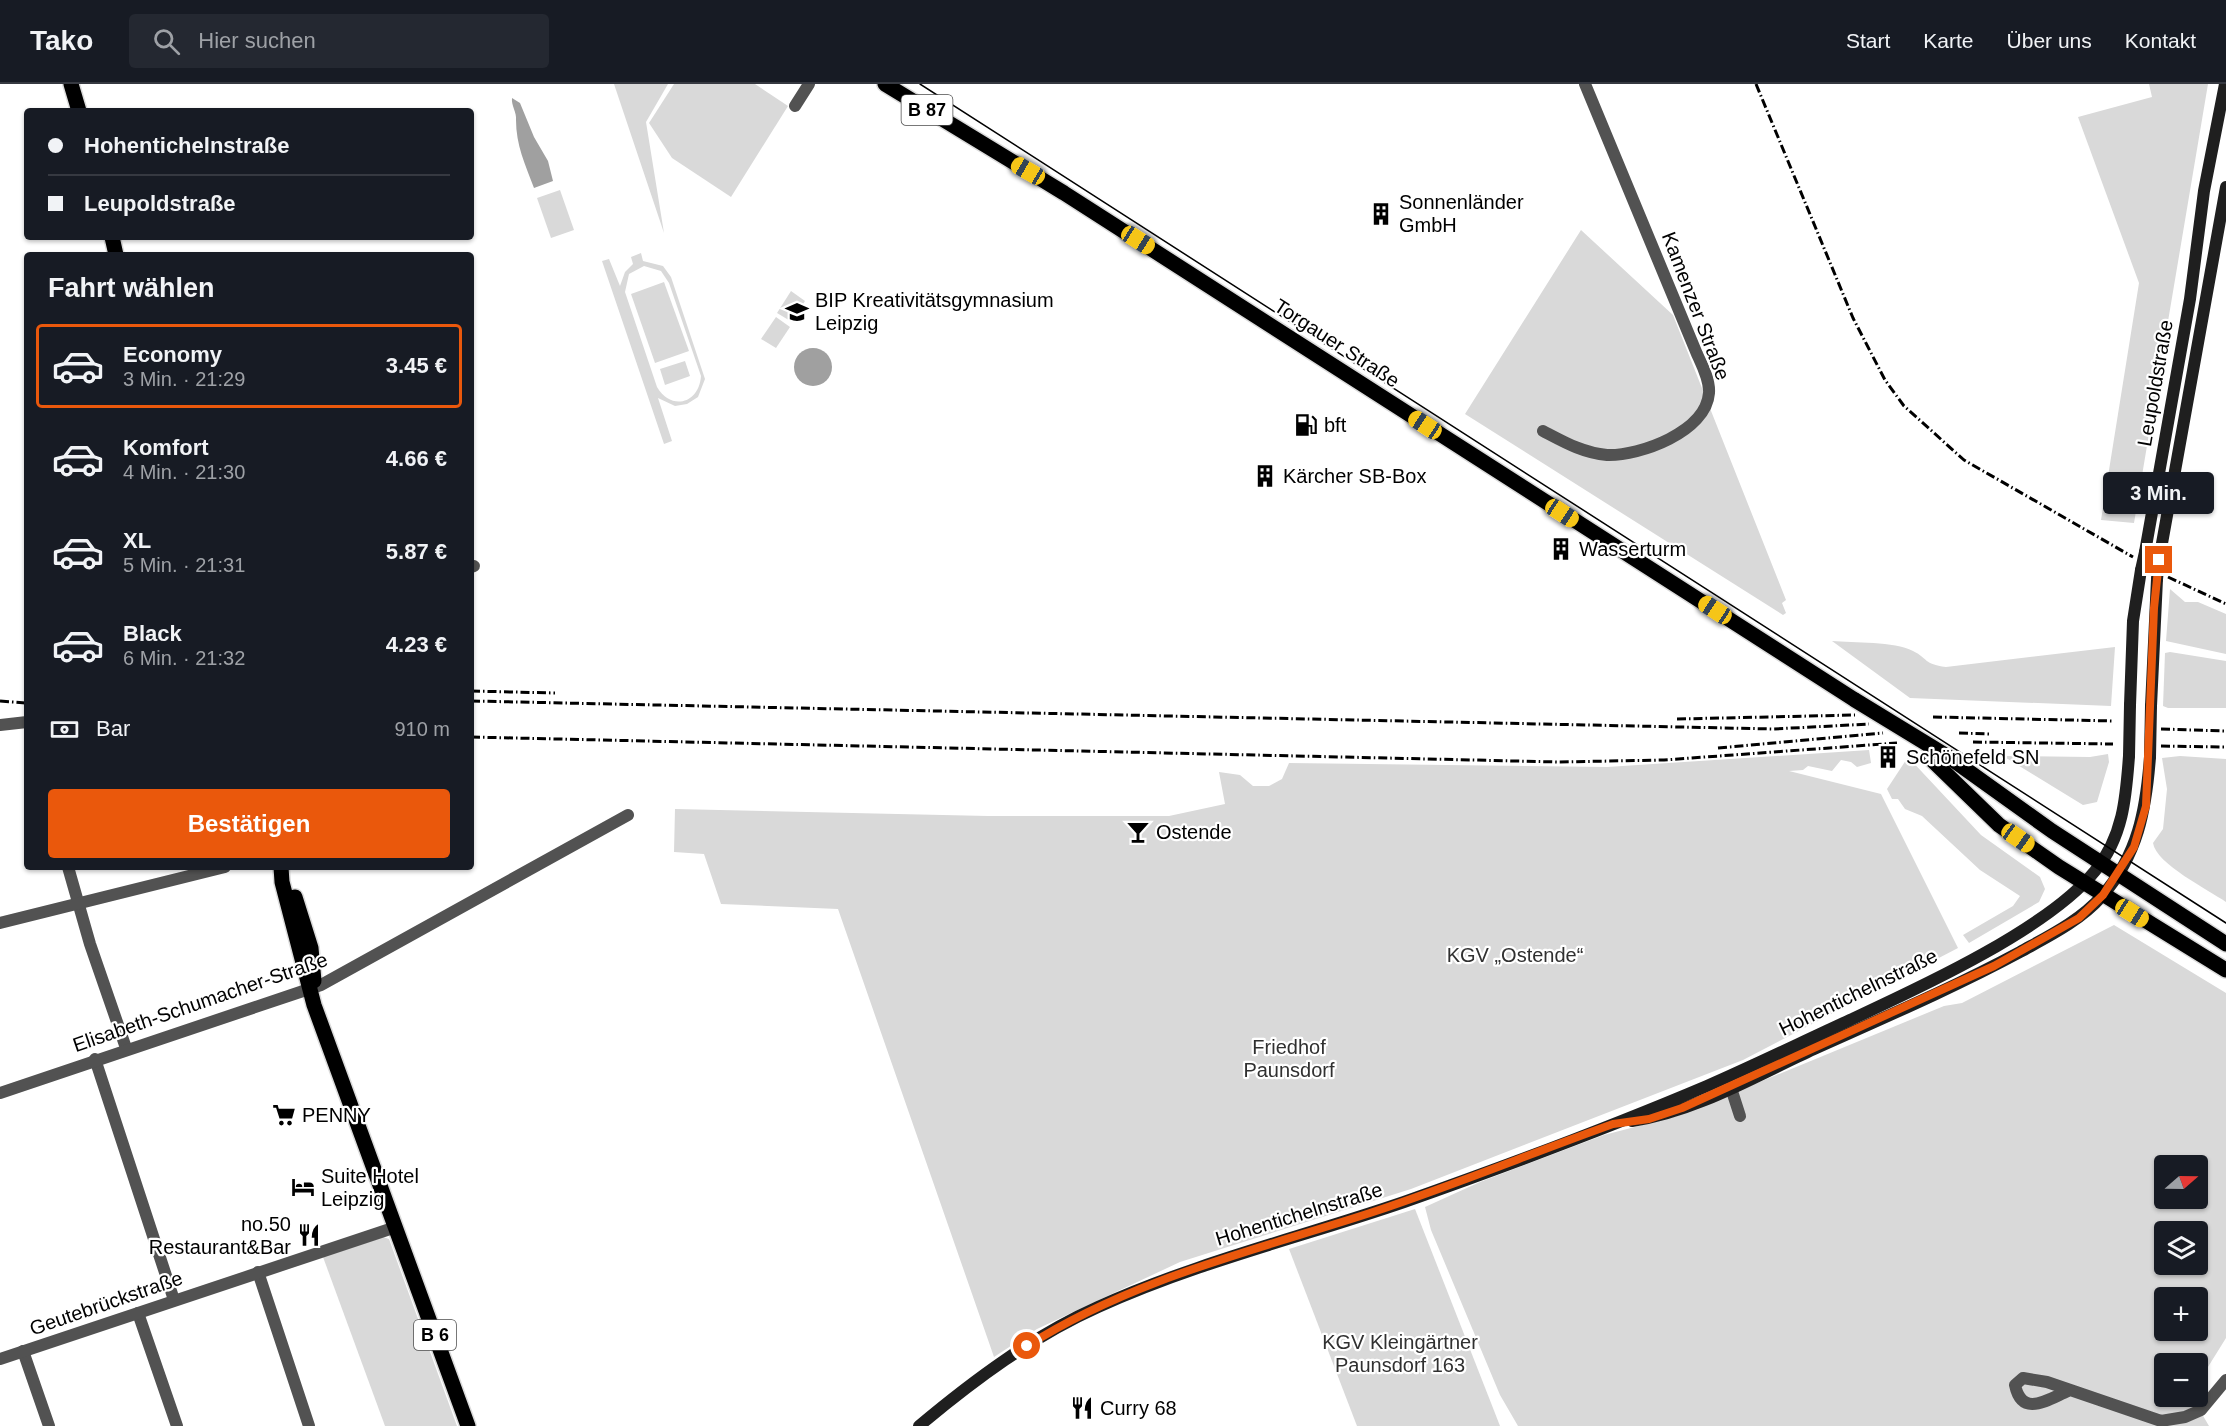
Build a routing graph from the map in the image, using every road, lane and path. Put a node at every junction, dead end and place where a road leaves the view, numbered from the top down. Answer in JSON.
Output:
{"nodes":[{"id":1,"x":72,"y":84,"type":"edge"},
{"id":2,"x":809,"y":84,"type":"edge"},
{"id":3,"x":885,"y":84,"type":"edge"},
{"id":4,"x":1585,"y":84,"type":"edge"},
{"id":5,"x":2225,"y":84,"type":"edge"},
{"id":6,"x":2224,"y":100,"type":"edge"},
{"id":7,"x":795,"y":106,"type":"dead end"},
{"id":8,"x":77,"y":108,"type":"edge"},
{"id":9,"x":2223,"y":115,"type":"edge"},
{"id":10,"x":2226,"y":188,"type":"edge"},
{"id":11,"x":1543,"y":430,"type":"dead end"},
{"id":12,"x":1852,"y":698,"type":"junction"},
{"id":13,"x":24,"y":722,"type":"edge"},
{"id":14,"x":0,"y":725,"type":"edge"},
{"id":15,"x":628,"y":815,"type":"dead end"},
{"id":16,"x":2101,"y":863,"type":"junction"},
{"id":17,"x":70,"y":870,"type":"edge"},
{"id":18,"x":213,"y":870,"type":"edge"},
{"id":19,"x":282,"y":871,"type":"edge"},
{"id":20,"x":2119,"y":875,"type":"junction"},
{"id":21,"x":2084,"y":883,"type":"junction"},
{"id":22,"x":2103,"y":895,"type":"junction"},
{"id":23,"x":78,"y":904,"type":"junction"},
{"id":24,"x":0,"y":923,"type":"edge"},
{"id":25,"x":2226,"y":944,"type":"edge"},
{"id":26,"x":2226,"y":970,"type":"edge"},
{"id":27,"x":311,"y":988,"type":"junction"},
{"id":28,"x":126,"y":1048,"type":"junction"},
{"id":29,"x":95,"y":1059,"type":"junction"},
{"id":30,"x":1731,"y":1088,"type":"junction"},
{"id":31,"x":0,"y":1093,"type":"edge"},
{"id":32,"x":1740,"y":1116,"type":"dead end"},
{"id":33,"x":1613,"y":1124,"type":"junction"},
{"id":34,"x":396,"y":1227,"type":"junction"},
{"id":35,"x":258,"y":1272,"type":"junction"},
{"id":36,"x":174,"y":1300,"type":"junction"},
{"id":37,"x":138,"y":1313,"type":"junction"},
{"id":38,"x":23,"y":1351,"type":"junction"},
{"id":39,"x":0,"y":1359,"type":"edge"},
{"id":40,"x":2226,"y":1380,"type":"edge"},
{"id":41,"x":2068,"y":1391,"type":"dead end"},
{"id":42,"x":49,"y":1426,"type":"edge"},
{"id":43,"x":177,"y":1426,"type":"edge"},
{"id":44,"x":309,"y":1426,"type":"edge"},
{"id":45,"x":468,"y":1426,"type":"edge"},
{"id":46,"x":919,"y":1426,"type":"edge"}],
"edges":[{"from":1,"to":8,"type":"main road"},
{"from":2,"to":7,"type":"street"},
{"from":3,"to":12,"type":"main road","name":"Torgauer Straße","number":"B 87"},
{"from":4,"to":11,"type":"street","name":"Kamenzer Straße"},
{"from":5,"to":6,"type":"main road","name":"Leupoldstraße"},
{"from":6,"to":9,"type":"main road","name":"Leupoldstraße"},
{"from":9,"to":16,"type":"main road","name":"Leupoldstraße","bridge":true},
{"from":10,"to":20,"type":"main road","name":"Leupoldstraße","bridge":true},
{"from":12,"to":16,"type":"main road","name":"Torgauer Straße","number":"B 87","bridge":true},
{"from":12,"to":21,"type":"main road","name":"Torgauer Straße","number":"B 87","bridge":true},
{"from":13,"to":14,"type":"street"},
{"from":15,"to":27,"type":"street","name":"Elisabeth-Schumacher-Straße"},
{"from":16,"to":20,"type":"main road","name":"Torgauer Straße","number":"B 87"},
{"from":16,"to":21,"type":"main road","name":"Hohentichelnstraße"},
{"from":17,"to":23,"type":"street"},
{"from":18,"to":23,"type":"street"},
{"from":19,"to":27,"type":"main road","number":"B 6"},
{"from":20,"to":22,"type":"main road","name":"Leupoldstraße"},
{"from":20,"to":25,"type":"main road","name":"Torgauer Straße","number":"B 87"},
{"from":21,"to":22,"type":"main road","name":"Torgauer Straße","number":"B 87"},
{"from":21,"to":33,"type":"main road","name":"Hohentichelnstraße"},
{"from":22,"to":26,"type":"main road","name":"Torgauer Straße","number":"B 87"},
{"from":22,"to":30,"type":"main road","name":"Hohentichelnstraße"},
{"from":23,"to":24,"type":"street"},
{"from":23,"to":28,"type":"street"},
{"from":27,"to":28,"type":"street","name":"Elisabeth-Schumacher-Straße"},
{"from":27,"to":34,"type":"main road","number":"B 6"},
{"from":28,"to":29,"type":"street","name":"Elisabeth-Schumacher-Straße"},
{"from":29,"to":31,"type":"street","name":"Elisabeth-Schumacher-Straße"},
{"from":29,"to":36,"type":"street"},
{"from":30,"to":32,"type":"street"},
{"from":30,"to":33,"type":"main road","name":"Hohentichelnstraße"},
{"from":33,"to":46,"type":"main road","name":"Hohentichelnstraße"},
{"from":34,"to":35,"type":"street","name":"Geutebrückstraße"},
{"from":34,"to":45,"type":"main road","number":"B 6"},
{"from":35,"to":36,"type":"street","name":"Geutebrückstraße"},
{"from":35,"to":44,"type":"street"},
{"from":36,"to":37,"type":"street","name":"Geutebrückstraße"},
{"from":37,"to":38,"type":"street","name":"Geutebrückstraße"},
{"from":37,"to":43,"type":"street"},
{"from":38,"to":39,"type":"street","name":"Geutebrückstraße"},
{"from":38,"to":42,"type":"street"},
{"from":40,"to":41,"type":"street"}]}
